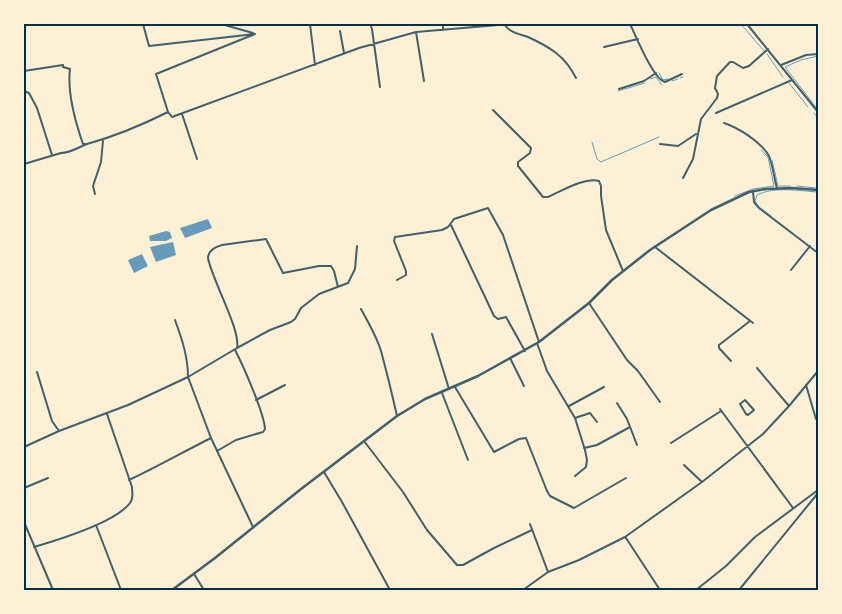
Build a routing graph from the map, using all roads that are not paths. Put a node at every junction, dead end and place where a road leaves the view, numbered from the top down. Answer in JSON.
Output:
{"nodes":[{"id":1,"x":144,"y":24,"type":"edge"},
{"id":2,"x":221,"y":24,"type":"edge"},
{"id":3,"x":310,"y":24,"type":"edge"},
{"id":4,"x":370,"y":24,"type":"edge"},
{"id":5,"x":442,"y":24,"type":"edge"},
{"id":6,"x":504,"y":24,"type":"edge"},
{"id":7,"x":510,"y":24,"type":"edge"},
{"id":8,"x":630,"y":24,"type":"edge"},
{"id":9,"x":746,"y":24,"type":"edge"},
{"id":10,"x":483,"y":25,"type":"edge"},
{"id":11,"x":443,"y":30,"type":"junction"},
{"id":12,"x":340,"y":32,"type":"dead end"},
{"id":13,"x":416,"y":32,"type":"junction"},
{"id":14,"x":255,"y":34,"type":"junction"},
{"id":15,"x":638,"y":40,"type":"junction"},
{"id":16,"x":374,"y":44,"type":"junction"},
{"id":17,"x":604,"y":46,"type":"dead end"},
{"id":18,"x":768,"y":49,"type":"junction"},
{"id":19,"x":344,"y":53,"type":"junction"},
{"id":20,"x":818,"y":54,"type":"edge"},
{"id":21,"x":315,"y":65,"type":"junction"},
{"id":22,"x":781,"y":65,"type":"junction"},
{"id":23,"x":24,"y":71,"type":"edge"},
{"id":24,"x":656,"y":73,"type":"junction"},
{"id":25,"x":682,"y":74,"type":"dead end"},
{"id":26,"x":576,"y":78,"type":"dead end"},
{"id":27,"x":792,"y":80,"type":"junction"},
{"id":28,"x":424,"y":81,"type":"dead end"},
{"id":29,"x":380,"y":87,"type":"dead end"},
{"id":30,"x":619,"y":89,"type":"dead end"},
{"id":31,"x":24,"y":91,"type":"edge"},
{"id":32,"x":493,"y":110,"type":"dead end"},
{"id":33,"x":168,"y":112,"type":"junction"},
{"id":34,"x":818,"y":112,"type":"edge"},
{"id":35,"x":716,"y":113,"type":"dead end"},
{"id":36,"x":182,"y":114,"type":"junction"},
{"id":37,"x":724,"y":123,"type":"dead end"},
{"id":38,"x":697,"y":134,"type":"junction"},
{"id":39,"x":103,"y":141,"type":"junction"},
{"id":40,"x":87,"y":144,"type":"junction"},
{"id":41,"x":660,"y":144,"type":"dead end"},
{"id":42,"x":52,"y":156,"type":"junction"},
{"id":43,"x":197,"y":160,"type":"dead end"},
{"id":44,"x":24,"y":164,"type":"edge"},
{"id":45,"x":683,"y":178,"type":"dead end"},
{"id":46,"x":777,"y":188,"type":"junction"},
{"id":47,"x":818,"y":190,"type":"edge"},
{"id":48,"x":753,"y":192,"type":"junction"},
{"id":49,"x":95,"y":194,"type":"dead end"},
{"id":50,"x":451,"y":224,"type":"junction"},
{"id":51,"x":357,"y":246,"type":"dead end"},
{"id":52,"x":810,"y":246,"type":"junction"},
{"id":53,"x":655,"y":247,"type":"junction"},
{"id":54,"x":818,"y":253,"type":"edge"},
{"id":55,"x":791,"y":270,"type":"dead end"},
{"id":56,"x":624,"y":271,"type":"junction"},
{"id":57,"x":397,"y":280,"type":"dead end"},
{"id":58,"x":338,"y":287,"type":"junction"},
{"id":59,"x":589,"y":303,"type":"junction"},
{"id":60,"x":361,"y":309,"type":"dead end"},
{"id":61,"x":175,"y":320,"type":"dead end"},
{"id":62,"x":750,"y":321,"type":"junction"},
{"id":63,"x":753,"y":323,"type":"dead end"},
{"id":64,"x":432,"y":334,"type":"dead end"},
{"id":65,"x":538,"y":343,"type":"junction"},
{"id":66,"x":236,"y":349,"type":"junction"},
{"id":67,"x":525,"y":351,"type":"junction"},
{"id":68,"x":510,"y":358,"type":"junction"},
{"id":69,"x":731,"y":361,"type":"dead end"},
{"id":70,"x":757,"y":368,"type":"dead end"},
{"id":71,"x":818,"y":370,"type":"edge"},
{"id":72,"x":37,"y":372,"type":"dead end"},
{"id":73,"x":188,"y":377,"type":"junction"},
{"id":74,"x":285,"y":385,"type":"dead end"},
{"id":75,"x":524,"y":386,"type":"dead end"},
{"id":76,"x":806,"y":386,"type":"junction"},
{"id":77,"x":455,"y":387,"type":"junction"},
{"id":78,"x":604,"y":387,"type":"dead end"},
{"id":79,"x":449,"y":389,"type":"junction"},
{"id":80,"x":442,"y":392,"type":"junction"},
{"id":81,"x":256,"y":400,"type":"junction"},
{"id":82,"x":660,"y":402,"type":"dead end"},
{"id":83,"x":617,"y":403,"type":"dead end"},
{"id":84,"x":569,"y":406,"type":"junction"},
{"id":85,"x":789,"y":406,"type":"junction"},
{"id":86,"x":107,"y":413,"type":"junction"},
{"id":87,"x":746,"y":414,"type":"joint"},
{"id":88,"x":397,"y":416,"type":"junction"},
{"id":89,"x":575,"y":418,"type":"junction"},
{"id":90,"x":816,"y":419,"type":"dead end"},
{"id":91,"x":597,"y":422,"type":"dead end"},
{"id":92,"x":630,"y":427,"type":"junction"},
{"id":93,"x":58,"y":431,"type":"junction"},
{"id":94,"x":211,"y":438,"type":"junction"},
{"id":95,"x":364,"y":441,"type":"junction"},
{"id":96,"x":671,"y":443,"type":"dead end"},
{"id":97,"x":637,"y":445,"type":"dead end"},
{"id":98,"x":748,"y":446,"type":"junction"},
{"id":99,"x":24,"y":447,"type":"edge"},
{"id":100,"x":584,"y":448,"type":"junction"},
{"id":101,"x":217,"y":451,"type":"junction"},
{"id":102,"x":468,"y":460,"type":"dead end"},
{"id":103,"x":684,"y":465,"type":"dead end"},
{"id":104,"x":324,"y":472,"type":"junction"},
{"id":105,"x":575,"y":476,"type":"dead end"},
{"id":106,"x":48,"y":478,"type":"dead end"},
{"id":107,"x":626,"y":478,"type":"dead end"},
{"id":108,"x":129,"y":480,"type":"junction"},
{"id":109,"x":702,"y":482,"type":"junction"},
{"id":110,"x":24,"y":488,"type":"edge"},
{"id":111,"x":818,"y":491,"type":"edge"},
{"id":112,"x":793,"y":508,"type":"junction"},
{"id":113,"x":24,"y":522,"type":"edge"},
{"id":114,"x":96,"y":524,"type":"junction"},
{"id":115,"x":530,"y":524,"type":"dead end"},
{"id":116,"x":253,"y":527,"type":"junction"},
{"id":117,"x":532,"y":530,"type":"junction"},
{"id":118,"x":625,"y":537,"type":"junction"},
{"id":119,"x":34,"y":547,"type":"junction"},
{"id":120,"x":548,"y":572,"type":"junction"},
{"id":121,"x":194,"y":574,"type":"junction"},
{"id":122,"x":53,"y":590,"type":"edge"},
{"id":123,"x":121,"y":590,"type":"edge"},
{"id":124,"x":172,"y":590,"type":"edge"},
{"id":125,"x":204,"y":590,"type":"edge"},
{"id":126,"x":390,"y":590,"type":"edge"},
{"id":127,"x":523,"y":590,"type":"edge"},
{"id":128,"x":660,"y":590,"type":"edge"},
{"id":129,"x":696,"y":590,"type":"edge"},
{"id":130,"x":739,"y":590,"type":"edge"}],
"edges":[{"from":1,"to":14,"type":"street"},
{"from":2,"to":14,"type":"street"},
{"from":3,"to":21,"type":"street"},
{"from":4,"to":16,"type":"street"},
{"from":5,"to":11,"type":"street"},
{"from":6,"to":7,"type":"street"},
{"from":6,"to":10,"type":"street"},
{"from":6,"to":26,"type":"street"},
{"from":8,"to":15,"type":"street"},
{"from":9,"to":18,"type":"street"},
{"from":10,"to":11,"type":"street"},
{"from":11,"to":13,"type":"street"},
{"from":12,"to":19,"type":"street"},
{"from":13,"to":16,"type":"street"},
{"from":13,"to":28,"type":"street"},
{"from":14,"to":33,"type":"street"},
{"from":15,"to":17,"type":"street"},
{"from":15,"to":24,"type":"street"},
{"from":16,"to":19,"type":"street"},
{"from":16,"to":29,"type":"street"},
{"from":18,"to":22,"type":"street"},
{"from":18,"to":38,"type":"street"},
{"from":19,"to":21,"type":"street"},
{"from":20,"to":22,"type":"street"},
{"from":21,"to":36,"type":"street"},
{"from":22,"to":27,"type":"street"},
{"from":23,"to":40,"type":"street"},
{"from":24,"to":25,"type":"street"},
{"from":24,"to":30,"type":"street"},
{"from":27,"to":34,"type":"street"},
{"from":27,"to":35,"type":"street"},
{"from":31,"to":42,"type":"street"},
{"from":32,"to":56,"type":"street"},
{"from":33,"to":36,"type":"street"},
{"from":33,"to":39,"type":"street"},
{"from":36,"to":43,"type":"street"},
{"from":37,"to":46,"type":"street"},
{"from":38,"to":41,"type":"street"},
{"from":38,"to":45,"type":"street"},
{"from":39,"to":40,"type":"street"},
{"from":39,"to":49,"type":"street"},
{"from":40,"to":42,"type":"street"},
{"from":42,"to":44,"type":"street"},
{"from":46,"to":47,"type":"street"},
{"from":46,"to":48,"type":"street"},
{"from":48,"to":52,"type":"street"},
{"from":48,"to":53,"type":"street"},
{"from":50,"to":57,"type":"street"},
{"from":50,"to":65,"type":"street"},
{"from":50,"to":67,"type":"street"},
{"from":51,"to":58,"type":"street"},
{"from":52,"to":54,"type":"street"},
{"from":52,"to":55,"type":"street"},
{"from":53,"to":56,"type":"street"},
{"from":53,"to":62,"type":"street"},
{"from":56,"to":59,"type":"street"},
{"from":58,"to":66,"type":"street"},
{"from":58,"to":66,"type":"street"},
{"from":59,"to":65,"type":"street"},
{"from":59,"to":82,"type":"street"},
{"from":60,"to":88,"type":"street"},
{"from":61,"to":73,"type":"street"},
{"from":62,"to":63,"type":"street"},
{"from":62,"to":69,"type":"street"},
{"from":64,"to":79,"type":"street"},
{"from":65,"to":67,"type":"street"},
{"from":65,"to":84,"type":"street"},
{"from":66,"to":73,"type":"street"},
{"from":66,"to":81,"type":"street"},
{"from":67,"to":68,"type":"street"},
{"from":68,"to":75,"type":"street"},
{"from":68,"to":77,"type":"street"},
{"from":70,"to":85,"type":"street"},
{"from":71,"to":76,"type":"street"},
{"from":72,"to":93,"type":"street"},
{"from":73,"to":86,"type":"street"},
{"from":73,"to":94,"type":"street"},
{"from":74,"to":81,"type":"street"},
{"from":76,"to":85,"type":"street"},
{"from":76,"to":90,"type":"street"},
{"from":77,"to":79,"type":"street"},
{"from":77,"to":107,"type":"street"},
{"from":78,"to":84,"type":"street"},
{"from":79,"to":80,"type":"street"},
{"from":80,"to":88,"type":"street"},
{"from":80,"to":102,"type":"street"},
{"from":81,"to":101,"type":"street"},
{"from":83,"to":92,"type":"street"},
{"from":84,"to":89,"type":"street"},
{"from":85,"to":98,"type":"street"},
{"from":86,"to":93,"type":"street"},
{"from":86,"to":108,"type":"street"},
{"from":87,"to":87,"type":"street"},
{"from":88,"to":95,"type":"street"},
{"from":89,"to":91,"type":"street"},
{"from":89,"to":100,"type":"street"},
{"from":92,"to":97,"type":"street"},
{"from":92,"to":100,"type":"street"},
{"from":93,"to":99,"type":"street"},
{"from":94,"to":101,"type":"street"},
{"from":94,"to":108,"type":"street"},
{"from":95,"to":104,"type":"street"},
{"from":95,"to":117,"type":"street"},
{"from":96,"to":98,"type":"street"},
{"from":98,"to":109,"type":"street"},
{"from":98,"to":112,"type":"street"},
{"from":100,"to":105,"type":"street"},
{"from":101,"to":116,"type":"street"},
{"from":103,"to":109,"type":"street"},
{"from":104,"to":116,"type":"street"},
{"from":104,"to":126,"type":"street"},
{"from":106,"to":110,"type":"street"},
{"from":108,"to":114,"type":"street"},
{"from":109,"to":118,"type":"street"},
{"from":111,"to":112,"type":"street"},
{"from":111,"to":130,"type":"street"},
{"from":112,"to":129,"type":"street"},
{"from":113,"to":119,"type":"street"},
{"from":114,"to":119,"type":"street"},
{"from":114,"to":123,"type":"street"},
{"from":115,"to":117,"type":"street"},
{"from":116,"to":121,"type":"street"},
{"from":117,"to":120,"type":"street"},
{"from":118,"to":120,"type":"street"},
{"from":118,"to":128,"type":"street"},
{"from":119,"to":122,"type":"street"},
{"from":120,"to":127,"type":"street"},
{"from":121,"to":124,"type":"street"},
{"from":121,"to":125,"type":"street"}]}
